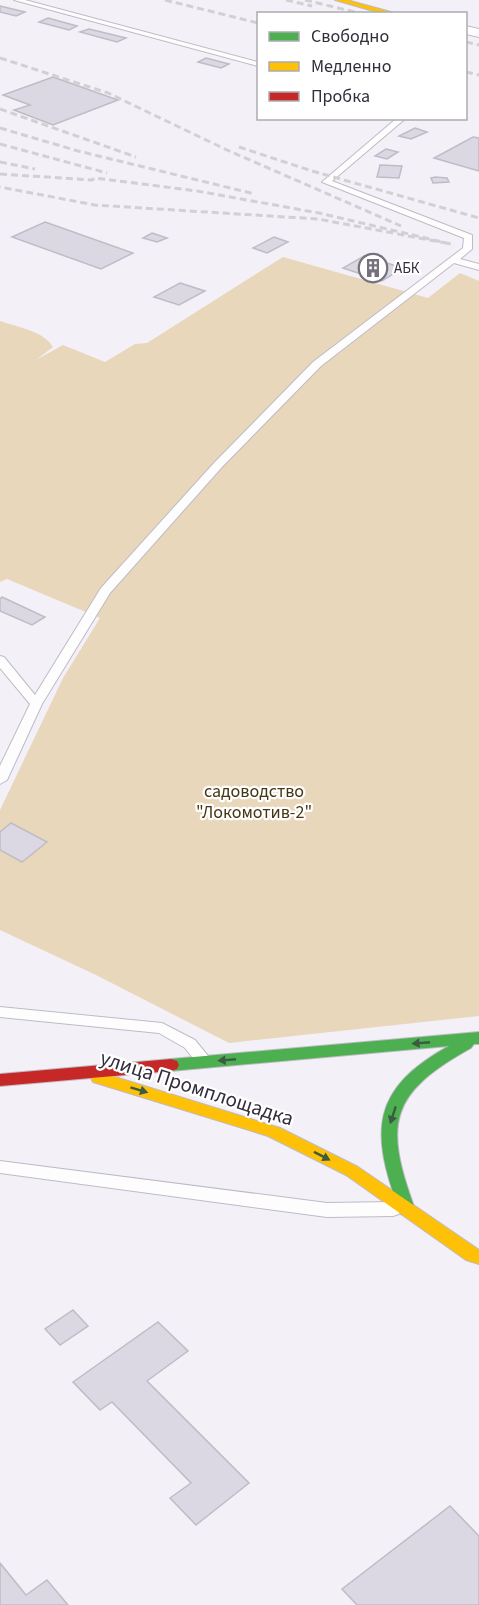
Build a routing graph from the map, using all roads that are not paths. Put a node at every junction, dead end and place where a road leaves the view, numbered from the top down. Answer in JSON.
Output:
{"nodes":[{"id":1,"x":17,"y":0,"type":"edge"},
{"id":2,"x":338,"y":0,"type":"edge"},
{"id":3,"x":387,"y":12,"type":"edge"},
{"id":4,"x":257,"y":64,"type":"edge"},
{"id":5,"x":400,"y":120,"type":"edge"},
{"id":6,"x":453,"y":260,"type":"junction"},
{"id":7,"x":479,"y":267,"type":"edge"},
{"id":8,"x":0,"y":660,"type":"edge"},
{"id":9,"x":36,"y":704,"type":"junction"},
{"id":10,"x":0,"y":780,"type":"edge"},
{"id":11,"x":0,"y":1012,"type":"edge"},
{"id":12,"x":479,"y":1038,"type":"edge"},
{"id":13,"x":205,"y":1062,"type":"junction"},
{"id":14,"x":83,"y":1073,"type":"junction"},
{"id":15,"x":0,"y":1080,"type":"edge"},
{"id":16,"x":0,"y":1167,"type":"edge"},
{"id":17,"x":407,"y":1209,"type":"junction"},
{"id":18,"x":477,"y":1257,"type":"edge"}],
"edges":[{"from":1,"to":4,"type":"lane"},
{"from":2,"to":3,"type":"street"},
{"from":5,"to":6,"type":"lane"},
{"from":6,"to":7,"type":"lane"},
{"from":6,"to":9,"type":"lane"},
{"from":8,"to":9,"type":"lane"},
{"from":9,"to":10,"type":"lane"},
{"from":11,"to":13,"type":"lane"},
{"from":12,"to":13,"type":"street","one_way":true},
{"from":12,"to":17,"type":"street","one_way":true},
{"from":13,"to":14,"type":"street"},
{"from":14,"to":15,"type":"street"},
{"from":14,"to":17,"type":"street","name":"улица Промплощадка","one_way":true},
{"from":16,"to":17,"type":"lane"},
{"from":17,"to":18,"type":"street","name":"улица Промплощадка"}]}
